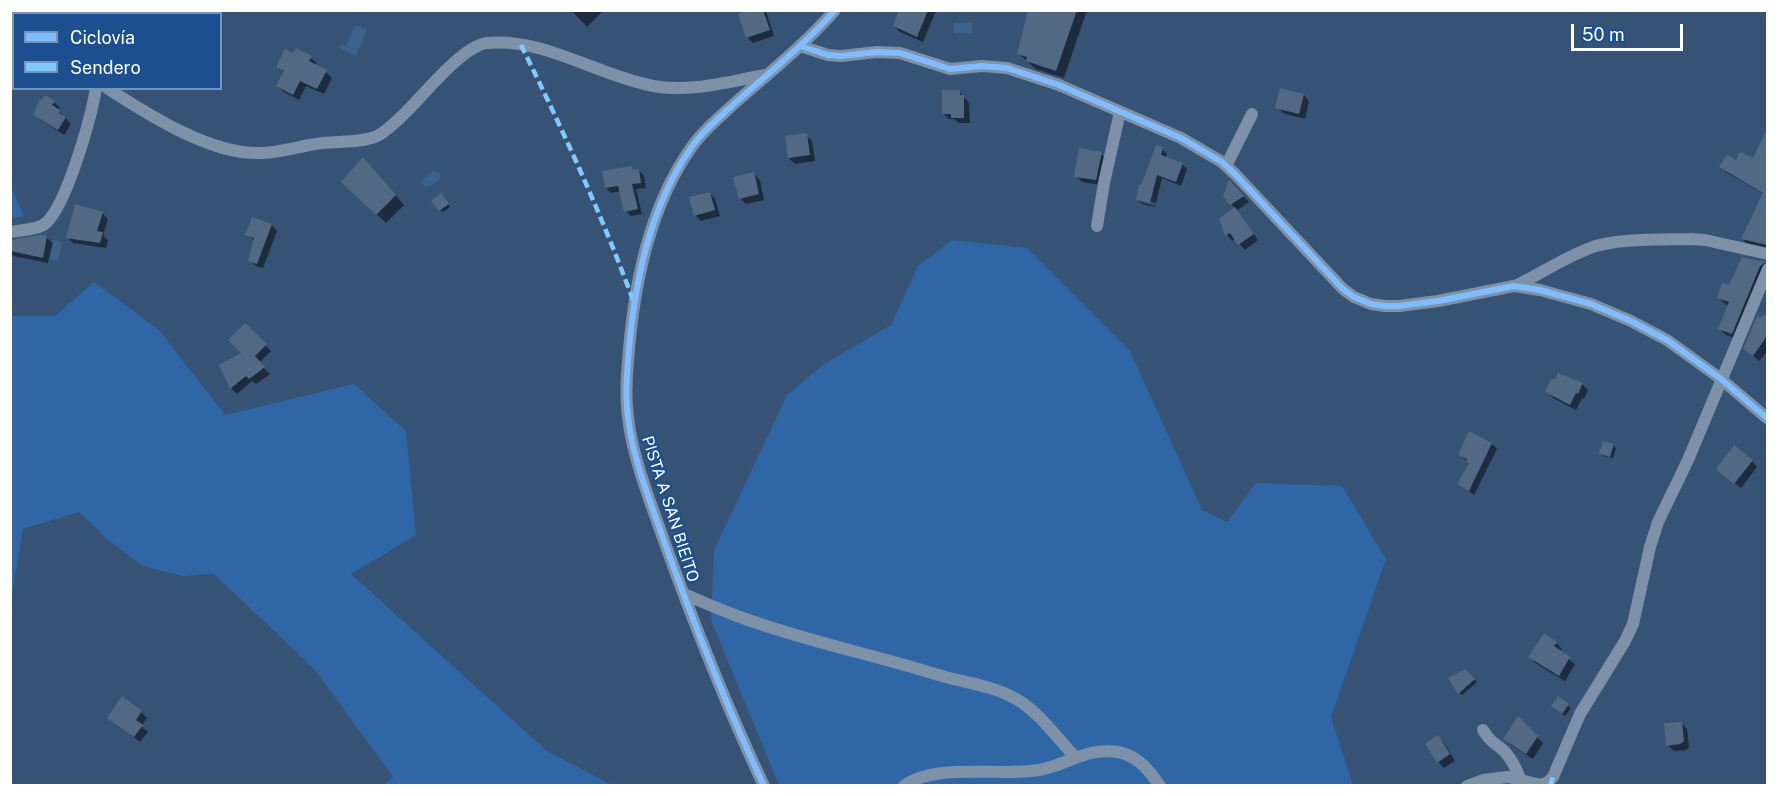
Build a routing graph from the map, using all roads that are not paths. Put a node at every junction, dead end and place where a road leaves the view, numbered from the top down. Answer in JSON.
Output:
{"nodes":[{"id":1,"x":835,"y":10,"type":"edge"},
{"id":2,"x":800,"y":46,"type":"junction"},
{"id":3,"x":767,"y":75,"type":"junction"},
{"id":4,"x":95,"y":90,"type":"edge"},
{"id":5,"x":109,"y":90,"type":"edge"},
{"id":6,"x":1120,"y":112,"type":"junction"},
{"id":7,"x":1252,"y":114,"type":"dead end"},
{"id":8,"x":1226,"y":166,"type":"junction"},
{"id":9,"x":1097,"y":226,"type":"dead end"},
{"id":10,"x":10,"y":232,"type":"edge"},
{"id":11,"x":1767,"y":254,"type":"edge"},
{"id":12,"x":1767,"y":269,"type":"edge"},
{"id":13,"x":1514,"y":286,"type":"junction"},
{"id":14,"x":1721,"y":379,"type":"junction"},
{"id":15,"x":1767,"y":419,"type":"edge"},
{"id":16,"x":684,"y":594,"type":"junction"},
{"id":17,"x":1483,"y":730,"type":"dead end"},
{"id":18,"x":1075,"y":757,"type":"junction"},
{"id":19,"x":1520,"y":779,"type":"junction"},
{"id":20,"x":764,"y":786,"type":"edge"},
{"id":21,"x":904,"y":786,"type":"edge"},
{"id":22,"x":1160,"y":786,"type":"edge"},
{"id":23,"x":1467,"y":786,"type":"edge"}],
"edges":[{"from":1,"to":2,"type":"street","name":"PISTA A SAN BIEITO"},
{"from":2,"to":3,"type":"street","name":"PISTA A SAN BIEITO"},
{"from":2,"to":6,"type":"street"},
{"from":3,"to":5,"type":"street"},
{"from":3,"to":16,"type":"street","name":"PISTA A SAN BIEITO"},
{"from":4,"to":10,"type":"street"},
{"from":6,"to":8,"type":"street"},
{"from":6,"to":9,"type":"street"},
{"from":7,"to":8,"type":"street"},
{"from":8,"to":13,"type":"street"},
{"from":11,"to":13,"type":"street"},
{"from":12,"to":14,"type":"street"},
{"from":13,"to":14,"type":"street"},
{"from":14,"to":15,"type":"street"},
{"from":14,"to":19,"type":"street"},
{"from":16,"to":18,"type":"street"},
{"from":16,"to":20,"type":"street","name":"PISTA A SAN BIEITO"},
{"from":17,"to":19,"type":"street"},
{"from":18,"to":21,"type":"street"},
{"from":18,"to":22,"type":"street"},
{"from":19,"to":23,"type":"street"}]}
